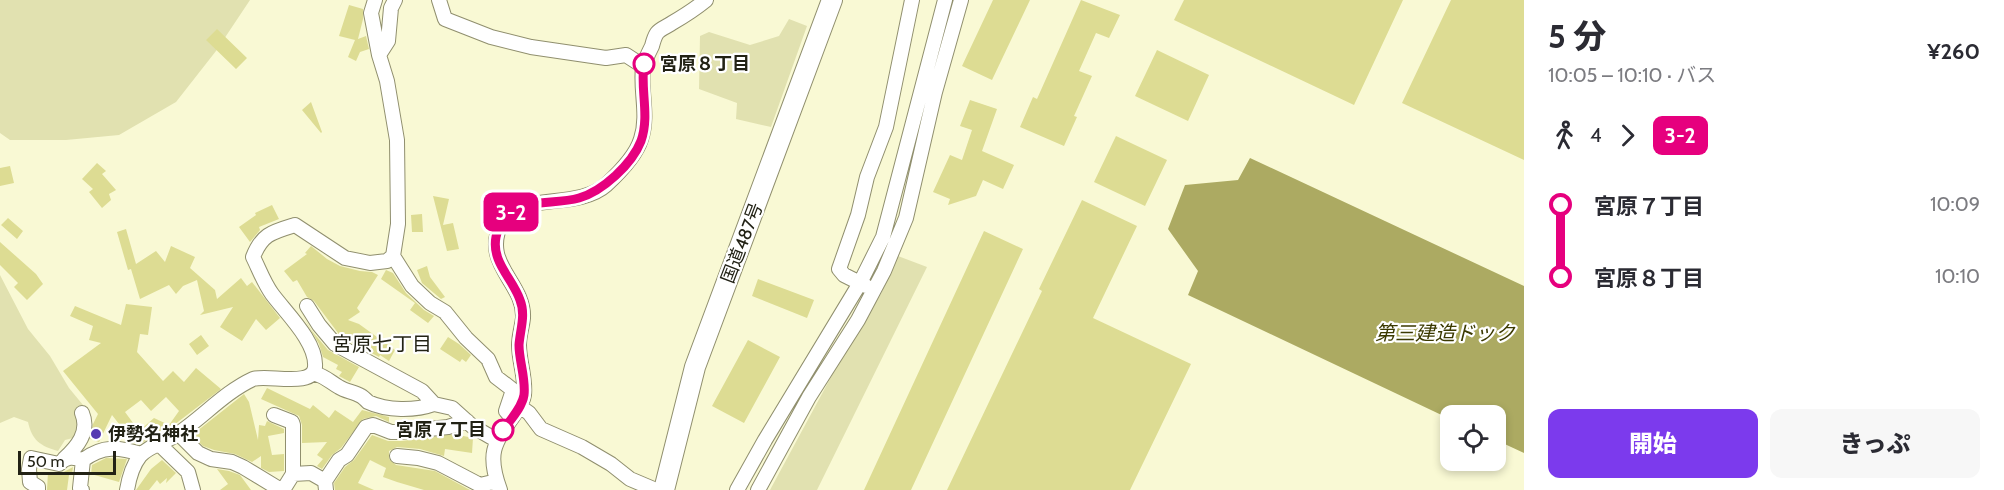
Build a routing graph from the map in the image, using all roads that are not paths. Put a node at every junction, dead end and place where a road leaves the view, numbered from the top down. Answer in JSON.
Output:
{"nodes":[{"id":1,"x":375,"y":0,"type":"edge"},
{"id":2,"x":394,"y":0,"type":"edge"},
{"id":3,"x":439,"y":0,"type":"edge"},
{"id":4,"x":706,"y":0,"type":"edge"},
{"id":5,"x":832,"y":0,"type":"edge"},
{"id":6,"x":912,"y":0,"type":"edge"},
{"id":7,"x":945,"y":0,"type":"edge"},
{"id":8,"x":961,"y":0,"type":"edge"},
{"id":9,"x":379,"y":55,"type":"junction"},
{"id":10,"x":644,"y":66,"type":"junction"},
{"id":11,"x":393,"y":256,"type":"junction"},
{"id":12,"x":860,"y":283,"type":"junction"},
{"id":13,"x":874,"y":290,"type":"junction"},
{"id":14,"x":307,"y":306,"type":"dead end"},
{"id":15,"x":314,"y":373,"type":"junction"},
{"id":16,"x":434,"y":404,"type":"junction"},
{"id":17,"x":516,"y":412,"type":"junction"},
{"id":18,"x":82,"y":413,"type":"dead end"},
{"id":19,"x":274,"y":415,"type":"dead end"},
{"id":20,"x":467,"y":421,"type":"junction"},
{"id":21,"x":179,"y":434,"type":"junction"},
{"id":22,"x":496,"y":441,"type":"junction"},
{"id":23,"x":159,"y":444,"type":"junction"},
{"id":24,"x":141,"y":454,"type":"junction"},
{"id":25,"x":397,"y":456,"type":"dead end"},
{"id":26,"x":64,"y":459,"type":"junction"},
{"id":27,"x":83,"y":460,"type":"junction"},
{"id":28,"x":293,"y":474,"type":"junction"},
{"id":29,"x":326,"y":485,"type":"edge"},
{"id":30,"x":499,"y":485,"type":"edge"},
{"id":31,"x":471,"y":486,"type":"edge"},
{"id":32,"x":38,"y":490,"type":"edge"},
{"id":33,"x":82,"y":490,"type":"edge"},
{"id":34,"x":127,"y":490,"type":"edge"},
{"id":35,"x":193,"y":490,"type":"edge"},
{"id":36,"x":282,"y":490,"type":"edge"},
{"id":37,"x":656,"y":490,"type":"edge"},
{"id":38,"x":663,"y":490,"type":"edge"},
{"id":39,"x":737,"y":490,"type":"edge"},
{"id":40,"x":758,"y":490,"type":"edge"}],
"edges":[{"from":1,"to":9,"type":"street"},
{"from":2,"to":9,"type":"street"},
{"from":3,"to":10,"type":"street"},
{"from":4,"to":10,"type":"street"},
{"from":5,"to":38,"type":"highway","name":"国道487号"},
{"from":6,"to":12,"type":"street"},
{"from":7,"to":12,"type":"street"},
{"from":8,"to":13,"type":"street"},
{"from":9,"to":11,"type":"street"},
{"from":10,"to":17,"type":"street"},
{"from":11,"to":15,"type":"street"},
{"from":11,"to":17,"type":"street"},
{"from":12,"to":13,"type":"street"},
{"from":12,"to":39,"type":"street"},
{"from":13,"to":40,"type":"street"},
{"from":14,"to":16,"type":"street"},
{"from":15,"to":16,"type":"street"},
{"from":15,"to":21,"type":"street"},
{"from":16,"to":20,"type":"street"},
{"from":17,"to":22,"type":"street"},
{"from":17,"to":37,"type":"street"},
{"from":18,"to":26,"type":"street"},
{"from":19,"to":28,"type":"street"},
{"from":20,"to":22,"type":"street"},
{"from":20,"to":29,"type":"street"},
{"from":21,"to":23,"type":"street"},
{"from":21,"to":36,"type":"street"},
{"from":22,"to":30,"type":"street"},
{"from":23,"to":24,"type":"street"},
{"from":23,"to":35,"type":"street"},
{"from":24,"to":27,"type":"street"},
{"from":24,"to":34,"type":"street"},
{"from":25,"to":31,"type":"street"},
{"from":26,"to":27,"type":"street"},
{"from":26,"to":32,"type":"street"},
{"from":27,"to":33,"type":"street"},
{"from":28,"to":29,"type":"street"},
{"from":28,"to":36,"type":"street"},
{"from":30,"to":31,"type":"street"}]}
